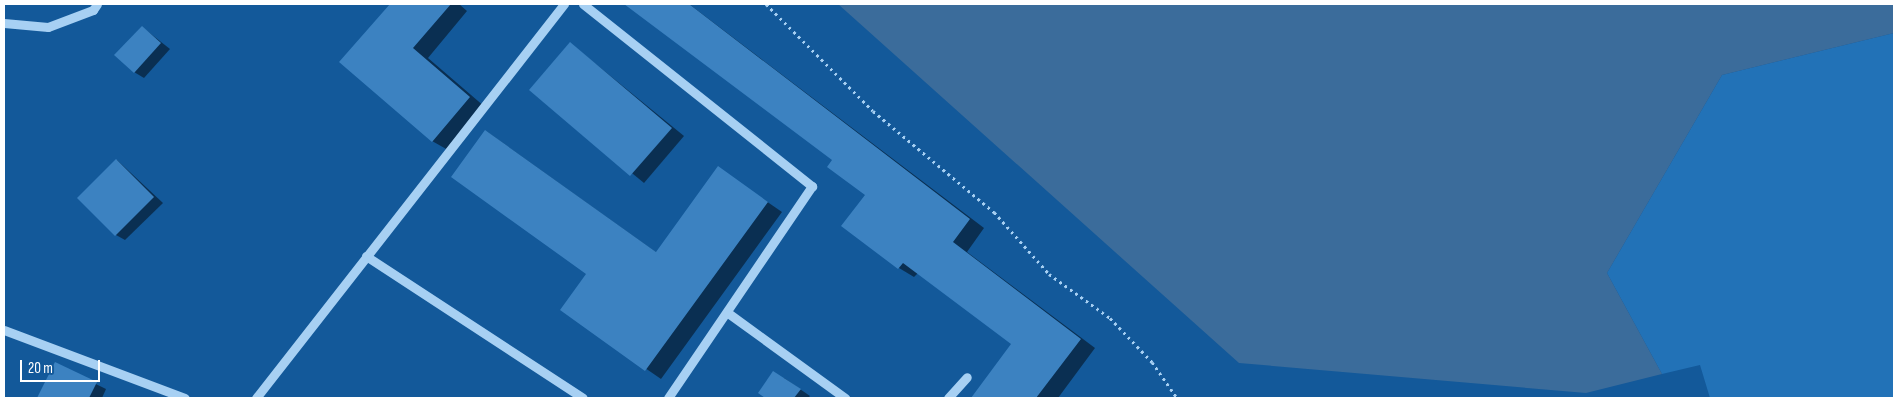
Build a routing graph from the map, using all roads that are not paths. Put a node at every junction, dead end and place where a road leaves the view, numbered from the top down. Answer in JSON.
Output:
{"nodes":[{"id":1,"x":97,"y":4,"type":"edge"},
{"id":2,"x":564,"y":4,"type":"edge"},
{"id":3,"x":583,"y":4,"type":"edge"},
{"id":4,"x":4,"y":23,"type":"edge"},
{"id":5,"x":366,"y":256,"type":"junction"},
{"id":6,"x":728,"y":313,"type":"junction"},
{"id":7,"x":4,"y":330,"type":"edge"},
{"id":8,"x":967,"y":377,"type":"dead end"},
{"id":9,"x":185,"y":398,"type":"edge"},
{"id":10,"x":256,"y":398,"type":"edge"},
{"id":11,"x":583,"y":398,"type":"edge"},
{"id":12,"x":668,"y":398,"type":"edge"},
{"id":13,"x":845,"y":398,"type":"edge"},
{"id":14,"x":948,"y":398,"type":"edge"}],
"edges":[{"from":1,"to":4,"type":"lane"},
{"from":2,"to":5,"type":"lane"},
{"from":3,"to":6,"type":"lane"},
{"from":5,"to":10,"type":"lane"},
{"from":5,"to":11,"type":"lane"},
{"from":6,"to":12,"type":"lane"},
{"from":6,"to":13,"type":"lane"},
{"from":7,"to":9,"type":"lane"},
{"from":8,"to":14,"type":"lane"}]}
